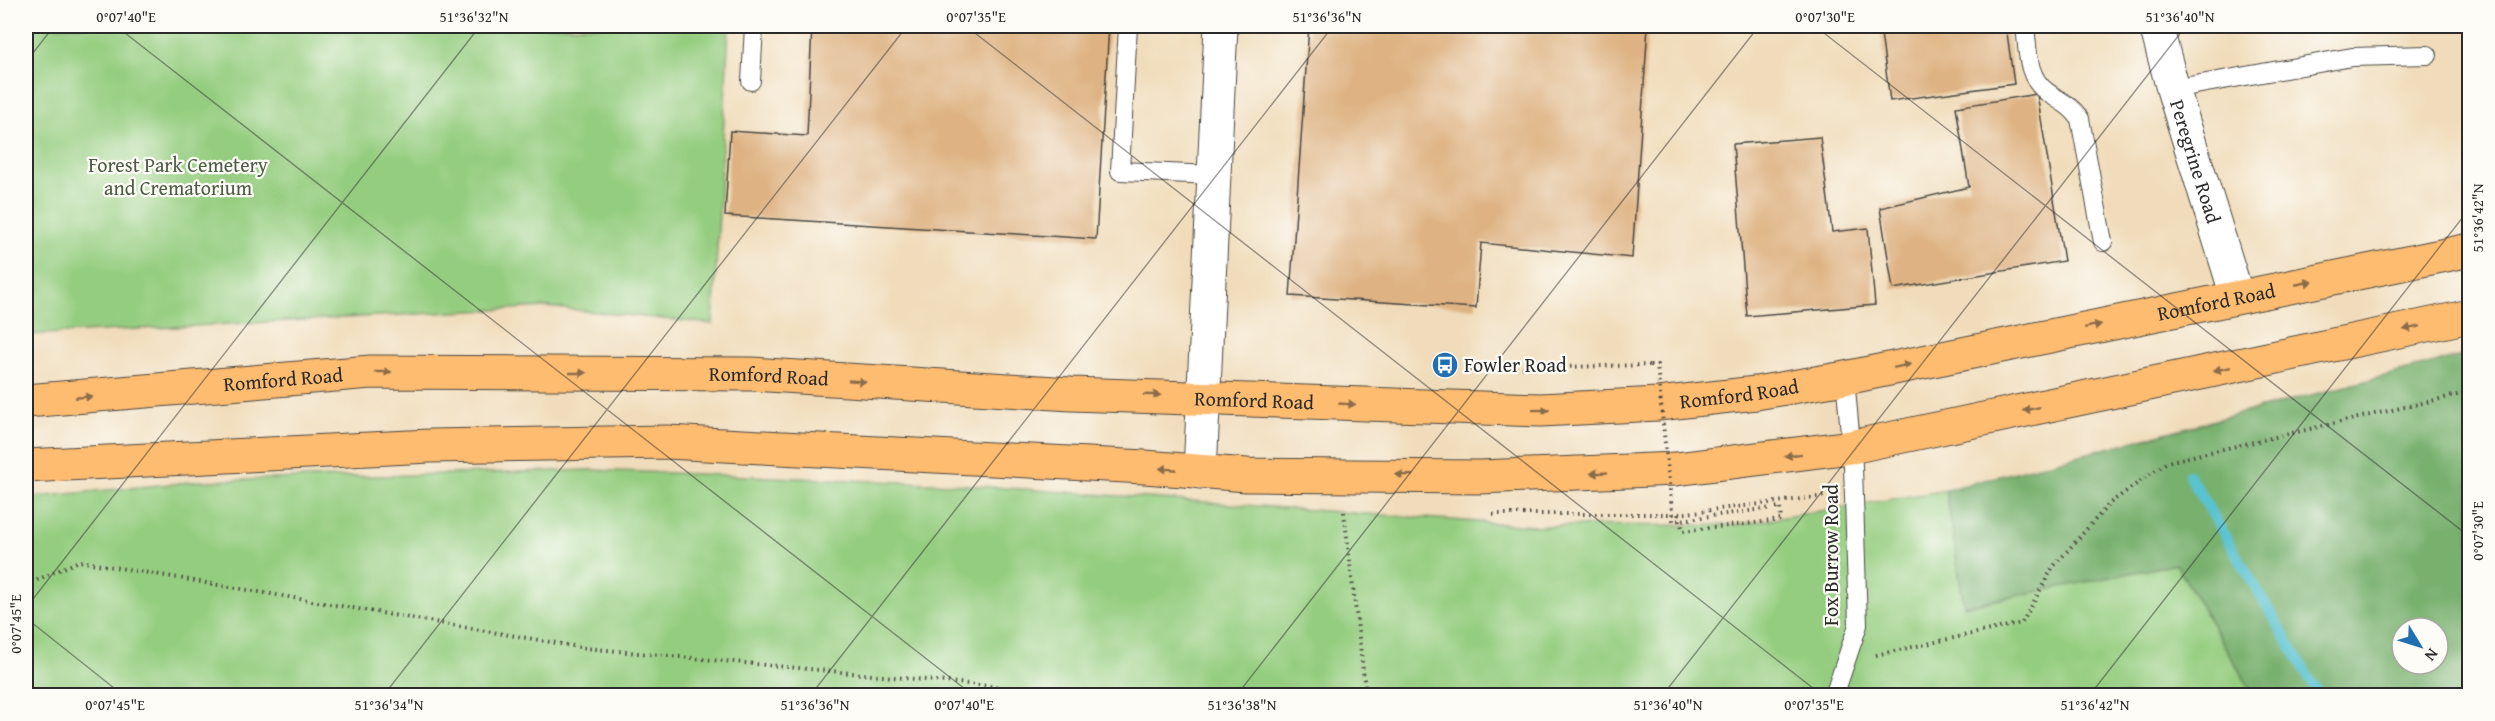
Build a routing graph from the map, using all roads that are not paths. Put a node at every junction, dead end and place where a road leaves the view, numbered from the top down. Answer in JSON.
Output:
{"nodes":[{"id":1,"x":754,"y":26,"type":"edge"},
{"id":2,"x":1128,"y":26,"type":"edge"},
{"id":3,"x":1221,"y":26,"type":"edge"},
{"id":4,"x":2025,"y":26,"type":"edge"},
{"id":5,"x":2156,"y":26,"type":"edge"},
{"id":6,"x":2428,"y":55,"type":"dead end"},
{"id":7,"x":751,"y":81,"type":"dead end"},
{"id":8,"x":2173,"y":88,"type":"junction"},
{"id":9,"x":1214,"y":175,"type":"junction"},
{"id":10,"x":2103,"y":242,"type":"dead end"},
{"id":11,"x":2469,"y":250,"type":"edge"},
{"id":12,"x":2237,"y":296,"type":"junction"},
{"id":13,"x":2469,"y":316,"type":"edge"},
{"id":14,"x":1845,"y":378,"type":"junction"},
{"id":15,"x":1203,"y":397,"type":"junction"},
{"id":16,"x":26,"y":401,"type":"edge"},
{"id":17,"x":1851,"y":447,"type":"junction"},
{"id":18,"x":26,"y":466,"type":"edge"},
{"id":19,"x":1200,"y":472,"type":"junction"},
{"id":20,"x":1834,"y":696,"type":"edge"}],
"edges":[{"from":1,"to":7,"type":"lane"},
{"from":2,"to":9,"type":"lane"},
{"from":3,"to":9,"type":"street"},
{"from":4,"to":10,"type":"lane"},
{"from":5,"to":8,"type":"street","name":"Peregrine Road"},
{"from":6,"to":8,"type":"lane"},
{"from":8,"to":12,"type":"street","name":"Peregrine Road"},
{"from":9,"to":15,"type":"street"},
{"from":12,"to":11,"type":"main road","name":"Romford Road","one_way":true},
{"from":14,"to":12,"type":"main road","name":"Romford Road","one_way":true},
{"from":13,"to":17,"type":"main road","one_way":true},
{"from":15,"to":14,"type":"main road","name":"Romford Road","one_way":true},
{"from":14,"to":17,"type":"lane","name":"Fox Burrow Road"},
{"from":16,"to":15,"type":"main road","name":"Romford Road","one_way":true},
{"from":15,"to":19,"type":"street"},
{"from":17,"to":19,"type":"main road","one_way":true},
{"from":17,"to":20,"type":"lane","name":"Fox Burrow Road"},
{"from":19,"to":18,"type":"main road","one_way":true}]}
